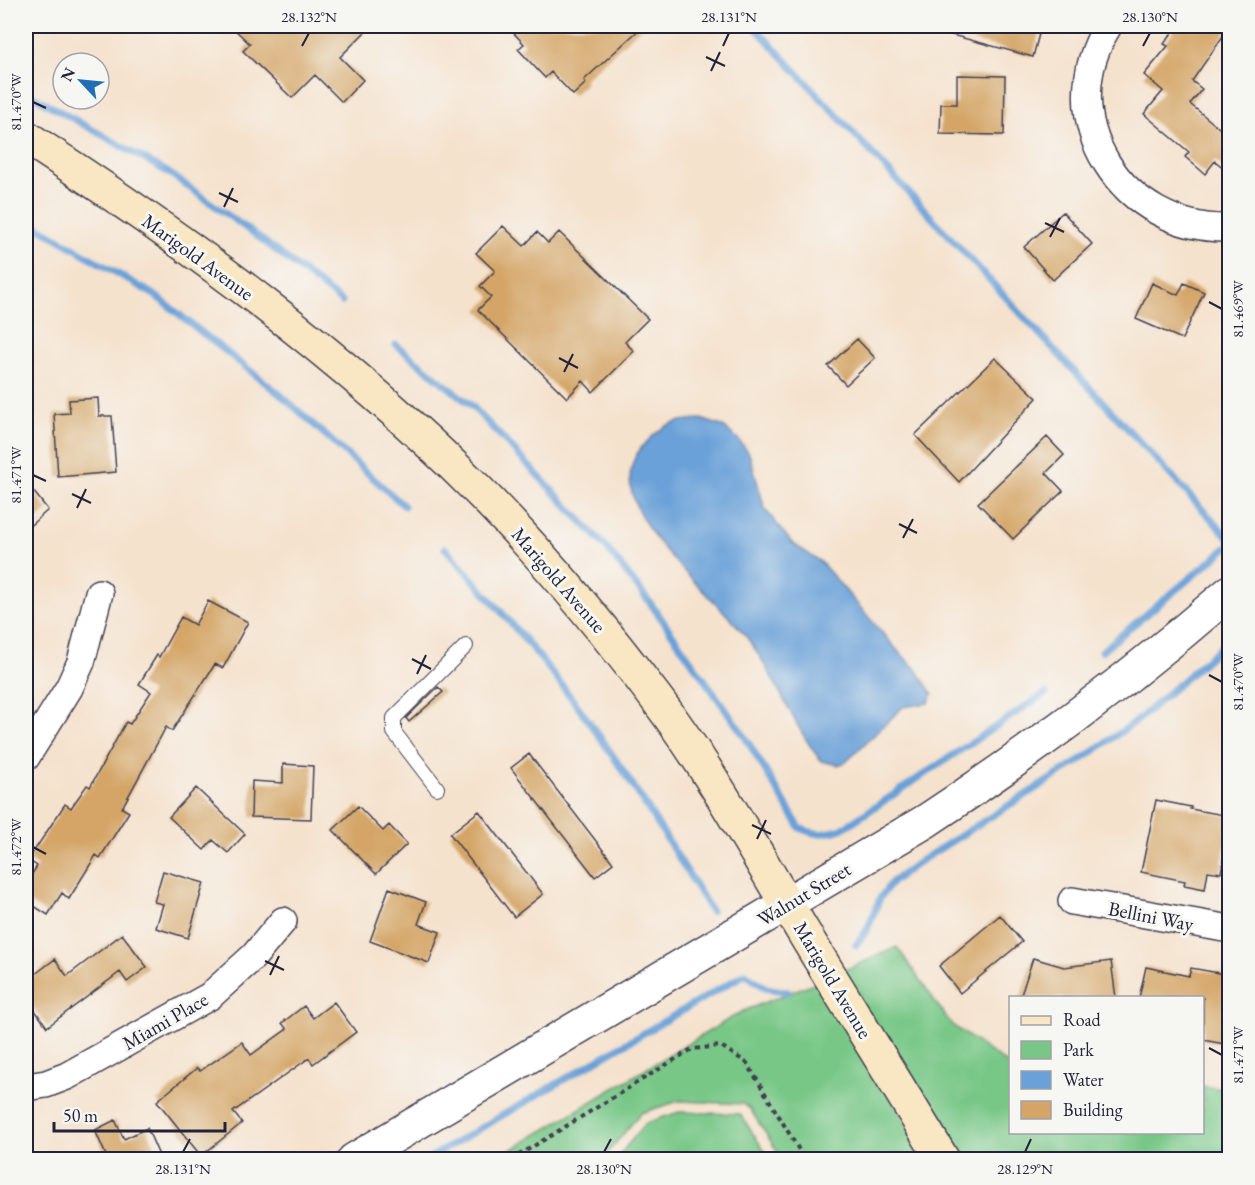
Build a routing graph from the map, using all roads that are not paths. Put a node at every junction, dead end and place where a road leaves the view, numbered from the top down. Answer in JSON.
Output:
{"nodes":[{"id":1,"x":1108,"y":26,"type":"edge"},
{"id":2,"x":26,"y":137,"type":"edge"},
{"id":3,"x":1230,"y":228,"type":"edge"},
{"id":4,"x":1230,"y":592,"type":"edge"},
{"id":5,"x":99,"y":593,"type":"dead end"},
{"id":6,"x":466,"y":646,"type":"dead end"},
{"id":7,"x":26,"y":757,"type":"edge"},
{"id":8,"x":437,"y":789,"type":"dead end"},
{"id":9,"x":1072,"y":901,"type":"dead end"},
{"id":10,"x":787,"y":904,"type":"junction"},
{"id":11,"x":283,"y":921,"type":"dead end"},
{"id":12,"x":1230,"y":929,"type":"edge"},
{"id":13,"x":26,"y":1087,"type":"edge"},
{"id":14,"x":354,"y":1160,"type":"edge"},
{"id":15,"x":943,"y":1160,"type":"edge"}],
"edges":[{"from":1,"to":3,"type":"street"},
{"from":2,"to":10,"type":"main road","name":"Marigold Avenue"},
{"from":4,"to":10,"type":"street","name":"Walnut Street"},
{"from":5,"to":7,"type":"street"},
{"from":6,"to":8,"type":"lane"},
{"from":9,"to":12,"type":"street","name":"Bellini Way"},
{"from":10,"to":14,"type":"street","name":"Walnut Street"},
{"from":10,"to":15,"type":"main road","name":"Marigold Avenue"},
{"from":11,"to":13,"type":"street","name":"Miami Place"}]}
